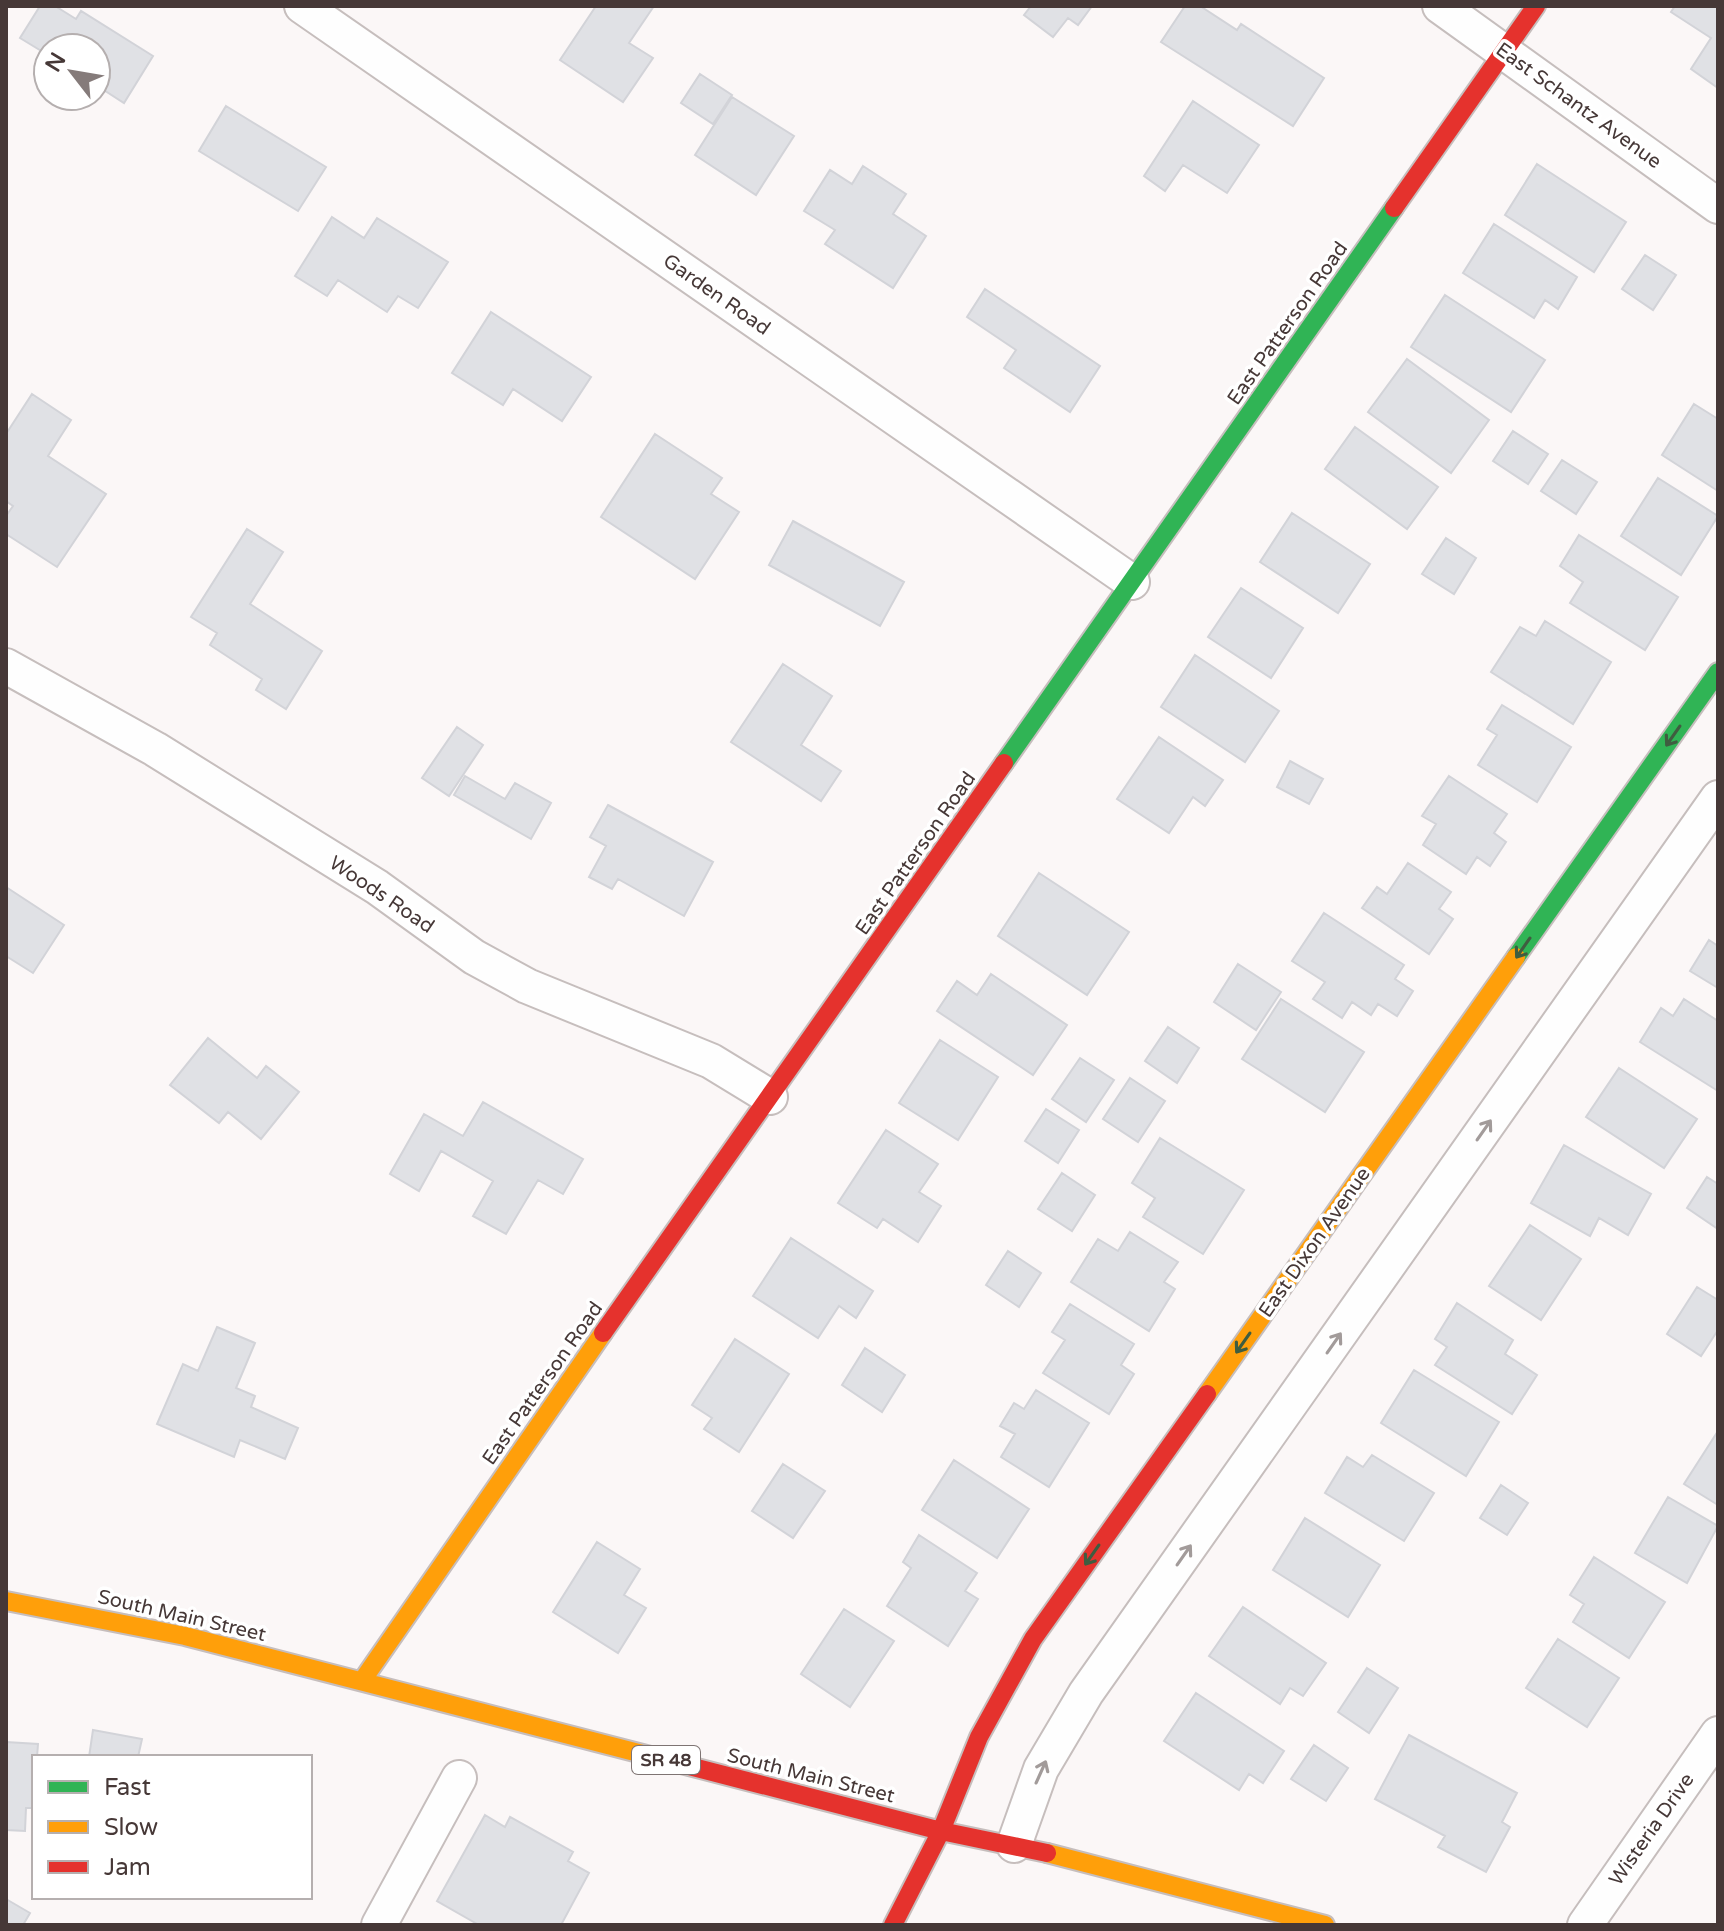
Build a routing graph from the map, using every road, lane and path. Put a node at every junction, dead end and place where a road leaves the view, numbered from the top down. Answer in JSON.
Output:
{"nodes":[{"id":1,"x":302,"y":6,"type":"edge"},
{"id":2,"x":1440,"y":6,"type":"edge"},
{"id":3,"x":1536,"y":6,"type":"edge"},
{"id":4,"x":1504,"y":51,"type":"junction"},
{"id":5,"x":1718,"y":206,"type":"edge"},
{"id":6,"x":1132,"y":582,"type":"junction"},
{"id":7,"x":6,"y":666,"type":"edge"},
{"id":8,"x":1718,"y":672,"type":"edge"},
{"id":9,"x":1718,"y":798,"type":"edge"},
{"id":10,"x":770,"y":1097,"type":"junction"},
{"id":11,"x":6,"y":1601,"type":"edge"},
{"id":12,"x":362,"y":1681,"type":"junction"},
{"id":13,"x":1718,"y":1734,"type":"edge"},
{"id":14,"x":459,"y":1778,"type":"dead end"},
{"id":15,"x":941,"y":1831,"type":"junction"},
{"id":16,"x":1014,"y":1845,"type":"junction"},
{"id":17,"x":379,"y":1925,"type":"edge"},
{"id":18,"x":893,"y":1925,"type":"edge"},
{"id":19,"x":1325,"y":1925,"type":"edge"},
{"id":20,"x":1585,"y":1925,"type":"edge"}],
"edges":[{"from":1,"to":6,"type":"street","name":"Garden Road"},
{"from":2,"to":4,"type":"street","name":"East Schantz Avenue"},
{"from":3,"to":4,"type":"main road","name":"East Patterson Road"},
{"from":4,"to":5,"type":"street","name":"East Schantz Avenue"},
{"from":4,"to":6,"type":"main road","name":"East Patterson Road"},
{"from":6,"to":10,"type":"main road","name":"East Patterson Road"},
{"from":7,"to":10,"type":"street","name":"Woods Road"},
{"from":8,"to":15,"type":"main road","name":"East Dixon Avenue","one_way":true},
{"from":16,"to":9,"type":"street","one_way":true},
{"from":10,"to":12,"type":"main road","name":"East Patterson Road"},
{"from":11,"to":12,"type":"main road","name":"South Main Street","number":"SR 48"},
{"from":12,"to":15,"type":"main road","name":"South Main Street","number":"SR 48"},
{"from":13,"to":20,"type":"street","name":"Wisteria Drive"},
{"from":14,"to":17,"type":"street"},
{"from":15,"to":16,"type":"main road","name":"South Main Street","number":"SR 48"},
{"from":15,"to":18,"type":"main road","name":"East Dixon Avenue"},
{"from":16,"to":19,"type":"main road","name":"South Main Street","number":"SR 48"}]}
